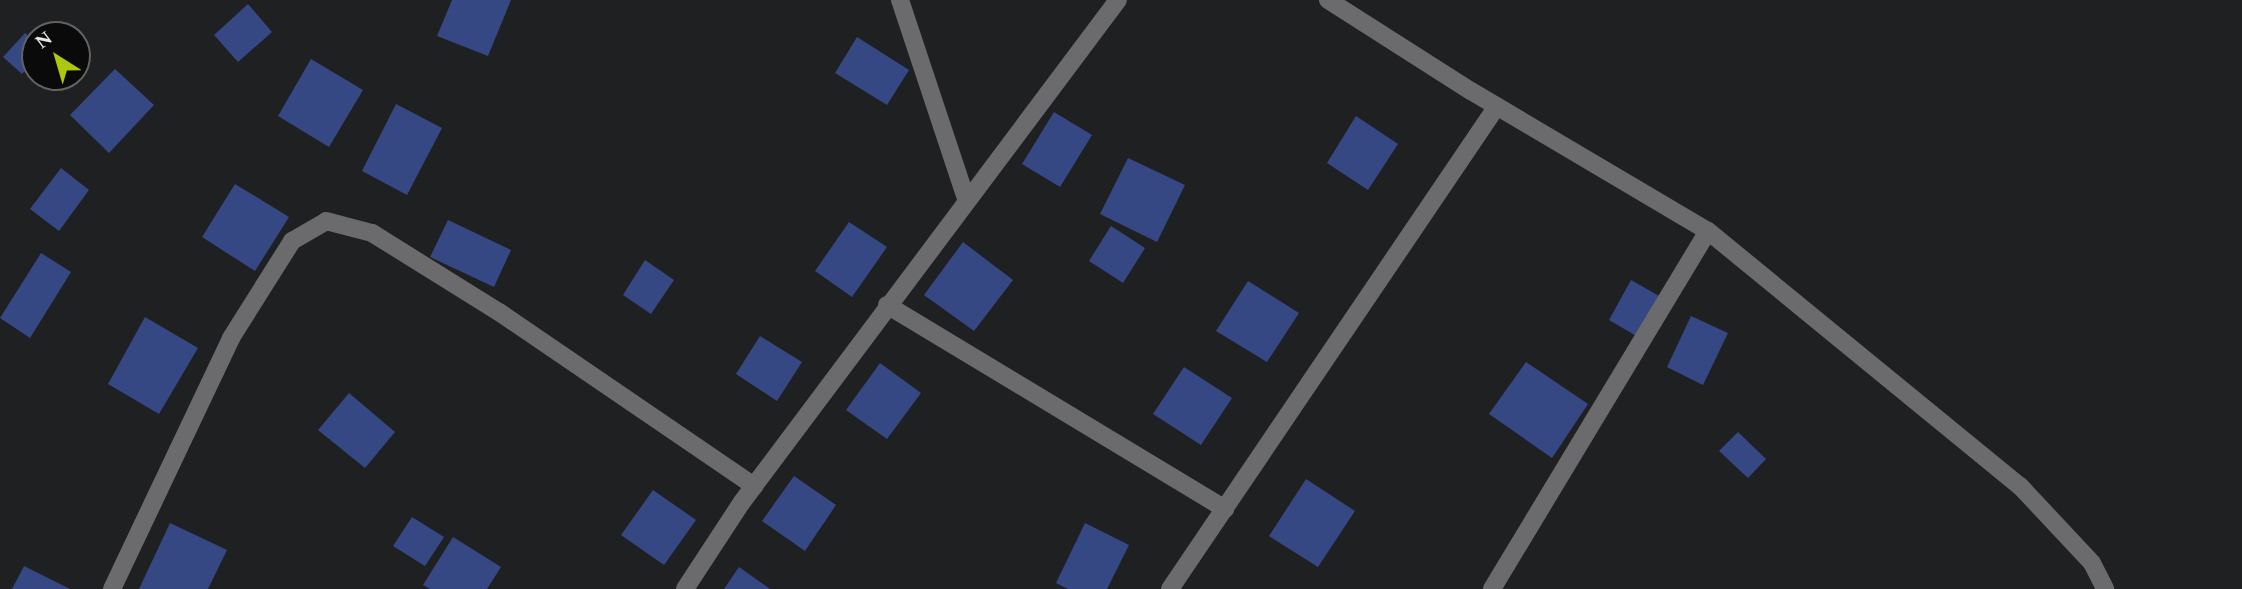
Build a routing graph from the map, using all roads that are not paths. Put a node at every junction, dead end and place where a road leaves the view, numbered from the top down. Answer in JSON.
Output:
{"nodes":[{"id":1,"x":900,"y":0,"type":"edge"},
{"id":2,"x":1118,"y":0,"type":"edge"},
{"id":3,"x":1328,"y":0,"type":"edge"},
{"id":4,"x":1497,"y":106,"type":"junction"},
{"id":5,"x":966,"y":198,"type":"junction"},
{"id":6,"x":1708,"y":231,"type":"junction"},
{"id":7,"x":887,"y":305,"type":"junction"},
{"id":8,"x":754,"y":486,"type":"junction"},
{"id":9,"x":1225,"y":509,"type":"junction"},
{"id":10,"x":112,"y":589,"type":"edge"},
{"id":11,"x":685,"y":589,"type":"edge"},
{"id":12,"x":1170,"y":589,"type":"edge"},
{"id":13,"x":1492,"y":589,"type":"edge"},
{"id":14,"x":2105,"y":589,"type":"edge"}],
"edges":[{"from":1,"to":5,"type":"street"},
{"from":2,"to":5,"type":"street"},
{"from":3,"to":4,"type":"street"},
{"from":4,"to":6,"type":"street"},
{"from":4,"to":9,"type":"street"},
{"from":5,"to":7,"type":"street"},
{"from":6,"to":13,"type":"street"},
{"from":6,"to":14,"type":"street"},
{"from":7,"to":8,"type":"street"},
{"from":7,"to":9,"type":"street"},
{"from":8,"to":10,"type":"street"},
{"from":8,"to":11,"type":"street"},
{"from":9,"to":12,"type":"street"}]}
